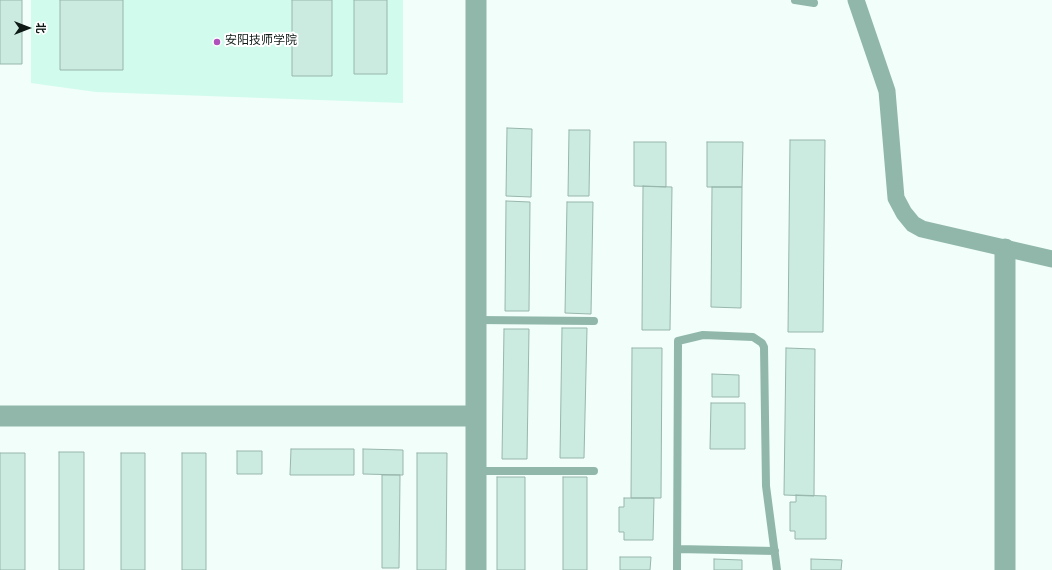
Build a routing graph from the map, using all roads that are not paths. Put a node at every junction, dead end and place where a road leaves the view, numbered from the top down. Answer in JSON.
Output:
{"nodes":[{"id":1,"x":476,"y":0,"type":"edge"},
{"id":2,"x":795,"y":0,"type":"edge"},
{"id":3,"x":856,"y":0,"type":"edge"},
{"id":4,"x":814,"y":3,"type":"dead end"},
{"id":5,"x":1005,"y":249,"type":"junction"},
{"id":6,"x":1052,"y":259,"type":"edge"},
{"id":7,"x":476,"y":320,"type":"junction"},
{"id":8,"x":594,"y":321,"type":"dead end"},
{"id":9,"x":0,"y":416,"type":"edge"},
{"id":10,"x":476,"y":416,"type":"junction"},
{"id":11,"x":476,"y":471,"type":"junction"},
{"id":12,"x":594,"y":471,"type":"dead end"},
{"id":13,"x":677,"y":549,"type":"junction"},
{"id":14,"x":775,"y":551,"type":"junction"},
{"id":15,"x":476,"y":570,"type":"edge"},
{"id":16,"x":677,"y":570,"type":"edge"},
{"id":17,"x":777,"y":570,"type":"edge"},
{"id":18,"x":1005,"y":570,"type":"edge"}],
"edges":[{"from":1,"to":7,"type":"street"},
{"from":2,"to":4,"type":"lane"},
{"from":3,"to":5,"type":"street"},
{"from":5,"to":6,"type":"street"},
{"from":5,"to":18,"type":"street"},
{"from":7,"to":8,"type":"lane"},
{"from":7,"to":10,"type":"street"},
{"from":9,"to":10,"type":"street"},
{"from":10,"to":11,"type":"street"},
{"from":11,"to":12,"type":"lane"},
{"from":11,"to":15,"type":"street"},
{"from":13,"to":14,"type":"lane"},
{"from":13,"to":14,"type":"lane"},
{"from":13,"to":16,"type":"lane"},
{"from":14,"to":17,"type":"lane"}]}
